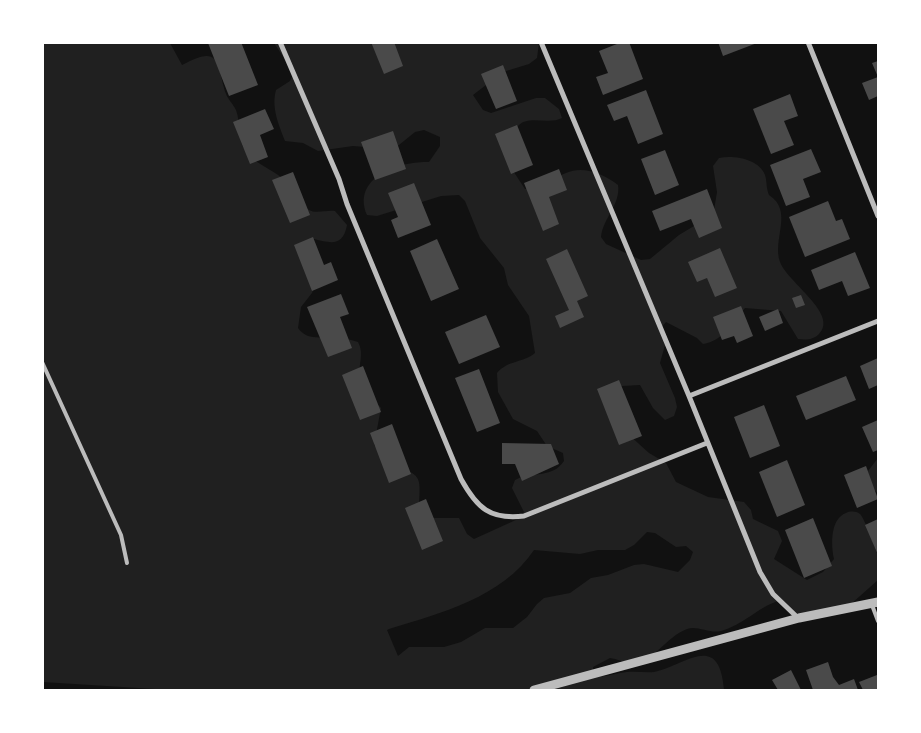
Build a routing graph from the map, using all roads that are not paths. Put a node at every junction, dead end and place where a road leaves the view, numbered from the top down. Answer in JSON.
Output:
{"nodes":[{"id":1,"x":280,"y":42,"type":"edge"},
{"id":2,"x":541,"y":42,"type":"edge"},
{"id":3,"x":808,"y":42,"type":"edge"},
{"id":4,"x":878,"y":216,"type":"edge"},
{"id":5,"x":878,"y":321,"type":"edge"},
{"id":6,"x":42,"y":362,"type":"edge"},
{"id":7,"x":689,"y":396,"type":"junction"},
{"id":8,"x":707,"y":443,"type":"junction"},
{"id":9,"x":127,"y":563,"type":"dead end"},
{"id":10,"x":875,"y":603,"type":"edge"},
{"id":11,"x":799,"y":618,"type":"junction"},
{"id":12,"x":878,"y":621,"type":"edge"},
{"id":13,"x":534,"y":690,"type":"edge"}],
"edges":[{"from":1,"to":8,"type":"street"},
{"from":2,"to":7,"type":"street"},
{"from":3,"to":4,"type":"street"},
{"from":5,"to":7,"type":"street"},
{"from":6,"to":9,"type":"lane"},
{"from":7,"to":8,"type":"street"},
{"from":8,"to":11,"type":"street"},
{"from":10,"to":11,"type":"street"},
{"from":10,"to":12,"type":"lane"},
{"from":11,"to":13,"type":"street"}]}
